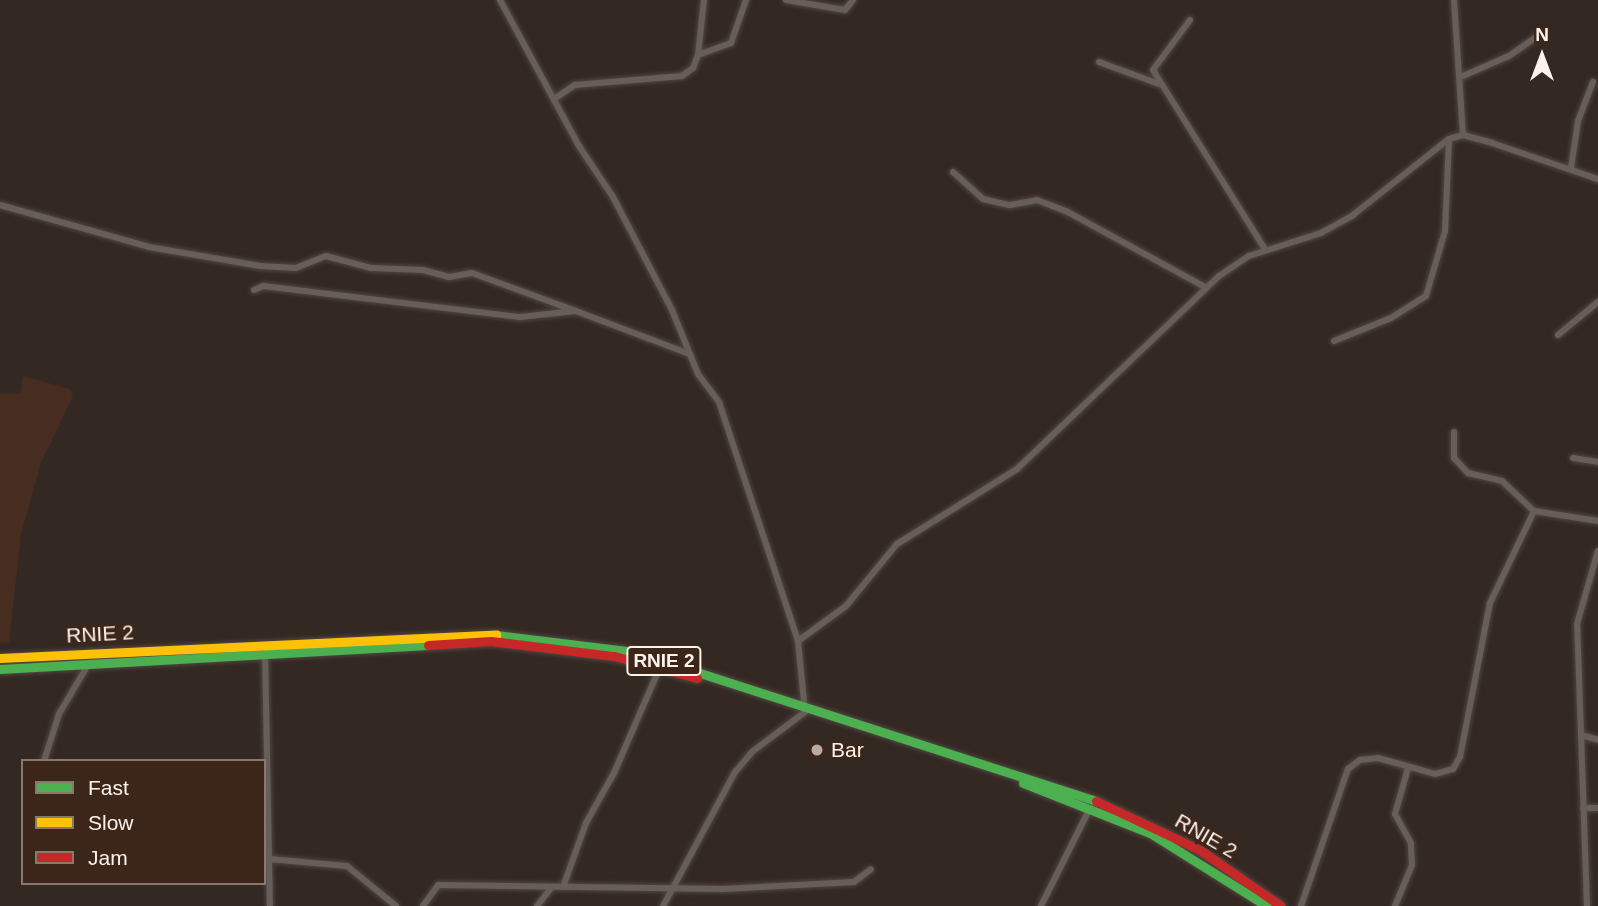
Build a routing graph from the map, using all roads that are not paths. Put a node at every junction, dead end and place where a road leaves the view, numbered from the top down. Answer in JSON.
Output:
{"nodes":[{"id":1,"x":500,"y":0,"type":"edge"},
{"id":2,"x":704,"y":0,"type":"edge"},
{"id":3,"x":746,"y":0,"type":"edge"},
{"id":4,"x":786,"y":0,"type":"edge"},
{"id":5,"x":853,"y":0,"type":"edge"},
{"id":6,"x":1454,"y":0,"type":"edge"},
{"id":7,"x":1190,"y":20,"type":"dead end"},
{"id":8,"x":1540,"y":34,"type":"dead end"},
{"id":9,"x":698,"y":55,"type":"junction"},
{"id":10,"x":1099,"y":62,"type":"dead end"},
{"id":11,"x":1463,"y":76,"type":"junction"},
{"id":12,"x":1592,"y":82,"type":"dead end"},
{"id":13,"x":1159,"y":84,"type":"junction"},
{"id":14,"x":554,"y":99,"type":"junction"},
{"id":15,"x":1464,"y":135,"type":"junction"},
{"id":16,"x":1449,"y":139,"type":"junction"},
{"id":17,"x":1571,"y":168,"type":"junction"},
{"id":18,"x":953,"y":172,"type":"dead end"},
{"id":19,"x":1598,"y":179,"type":"edge"},
{"id":20,"x":0,"y":205,"type":"edge"},
{"id":21,"x":1265,"y":249,"type":"junction"},
{"id":22,"x":1205,"y":287,"type":"junction"},
{"id":23,"x":254,"y":290,"type":"dead end"},
{"id":24,"x":1598,"y":302,"type":"edge"},
{"id":25,"x":576,"y":311,"type":"junction"},
{"id":26,"x":1558,"y":335,"type":"dead end"},
{"id":27,"x":1334,"y":341,"type":"dead end"},
{"id":28,"x":690,"y":354,"type":"junction"},
{"id":29,"x":1454,"y":432,"type":"dead end"},
{"id":30,"x":1573,"y":458,"type":"dead end"},
{"id":31,"x":1598,"y":462,"type":"edge"},
{"id":32,"x":1534,"y":511,"type":"junction"},
{"id":33,"x":1598,"y":521,"type":"edge"},
{"id":34,"x":1598,"y":551,"type":"edge"},
{"id":35,"x":798,"y":641,"type":"junction"},
{"id":36,"x":265,"y":647,"type":"junction"},
{"id":37,"x":95,"y":652,"type":"junction"},
{"id":38,"x":0,"y":657,"type":"edge"},
{"id":39,"x":89,"y":663,"type":"junction"},
{"id":40,"x":661,"y":664,"type":"junction"},
{"id":41,"x":0,"y":668,"type":"edge"},
{"id":42,"x":806,"y":709,"type":"junction"},
{"id":43,"x":1581,"y":735,"type":"junction"},
{"id":44,"x":1598,"y":740,"type":"edge"},
{"id":45,"x":45,"y":759,"type":"edge"},
{"id":46,"x":266,"y":759,"type":"edge"},
{"id":47,"x":1408,"y":768,"type":"junction"},
{"id":48,"x":1092,"y":804,"type":"junction"},
{"id":49,"x":1583,"y":808,"type":"junction"},
{"id":50,"x":1598,"y":808,"type":"edge"},
{"id":51,"x":266,"y":831,"type":"edge"},
{"id":52,"x":269,"y":859,"type":"junction"},
{"id":53,"x":870,"y":869,"type":"dead end"},
{"id":54,"x":552,"y":887,"type":"junction"},
{"id":55,"x":563,"y":887,"type":"junction"},
{"id":56,"x":674,"y":888,"type":"junction"},
{"id":57,"x":270,"y":906,"type":"edge"},
{"id":58,"x":396,"y":906,"type":"edge"},
{"id":59,"x":424,"y":906,"type":"edge"},
{"id":60,"x":537,"y":906,"type":"edge"},
{"id":61,"x":663,"y":906,"type":"edge"},
{"id":62,"x":1041,"y":906,"type":"edge"},
{"id":63,"x":1267,"y":906,"type":"edge"},
{"id":64,"x":1282,"y":906,"type":"edge"},
{"id":65,"x":1301,"y":906,"type":"edge"},
{"id":66,"x":1395,"y":906,"type":"edge"},
{"id":67,"x":1587,"y":906,"type":"edge"}],
"edges":[{"from":1,"to":14,"type":"street"},
{"from":2,"to":9,"type":"street"},
{"from":3,"to":9,"type":"street"},
{"from":4,"to":5,"type":"street"},
{"from":6,"to":11,"type":"street"},
{"from":7,"to":13,"type":"street"},
{"from":8,"to":11,"type":"street"},
{"from":9,"to":14,"type":"street"},
{"from":10,"to":13,"type":"street"},
{"from":11,"to":15,"type":"street"},
{"from":12,"to":17,"type":"street"},
{"from":13,"to":21,"type":"street"},
{"from":14,"to":28,"type":"street"},
{"from":15,"to":16,"type":"street"},
{"from":15,"to":17,"type":"street"},
{"from":16,"to":21,"type":"street"},
{"from":16,"to":27,"type":"street"},
{"from":17,"to":19,"type":"street"},
{"from":18,"to":22,"type":"street"},
{"from":20,"to":25,"type":"street"},
{"from":21,"to":22,"type":"street"},
{"from":22,"to":35,"type":"street"},
{"from":23,"to":25,"type":"street"},
{"from":24,"to":26,"type":"street"},
{"from":25,"to":28,"type":"street"},
{"from":28,"to":35,"type":"street"},
{"from":29,"to":32,"type":"street"},
{"from":30,"to":31,"type":"street"},
{"from":32,"to":33,"type":"street"},
{"from":32,"to":47,"type":"street"},
{"from":34,"to":43,"type":"street"},
{"from":35,"to":42,"type":"street"},
{"from":36,"to":37,"type":"main road","name":"RNIE 2","number":"RNIE 2"},
{"from":36,"to":39,"type":"main road"},
{"from":36,"to":40,"type":"main road","name":"RNIE 2","number":"RNIE 2"},
{"from":36,"to":46,"type":"street"},
{"from":37,"to":38,"type":"main road","name":"RNIE 2","number":"RNIE 2"},
{"from":37,"to":39,"type":"street"},
{"from":39,"to":41,"type":"main road"},
{"from":39,"to":45,"type":"street"},
{"from":40,"to":42,"type":"main road","name":"RNIE 2","number":"RNIE 2"},
{"from":40,"to":55,"type":"street"},
{"from":42,"to":48,"type":"main road","name":"RNIE 2","number":"RNIE 2"},
{"from":42,"to":56,"type":"street"},
{"from":43,"to":44,"type":"street"},
{"from":43,"to":49,"type":"street"},
{"from":47,"to":65,"type":"street"},
{"from":47,"to":66,"type":"street"},
{"from":48,"to":62,"type":"street"},
{"from":48,"to":63,"type":"main road"},
{"from":48,"to":64,"type":"main road","name":"RNIE 2","number":"RNIE 2"},
{"from":49,"to":50,"type":"street"},
{"from":49,"to":67,"type":"street"},
{"from":51,"to":52,"type":"street"},
{"from":52,"to":57,"type":"street"},
{"from":52,"to":58,"type":"street"},
{"from":53,"to":56,"type":"street"},
{"from":54,"to":55,"type":"street"},
{"from":54,"to":59,"type":"street"},
{"from":54,"to":60,"type":"street"},
{"from":55,"to":56,"type":"street"},
{"from":56,"to":61,"type":"street"}]}
